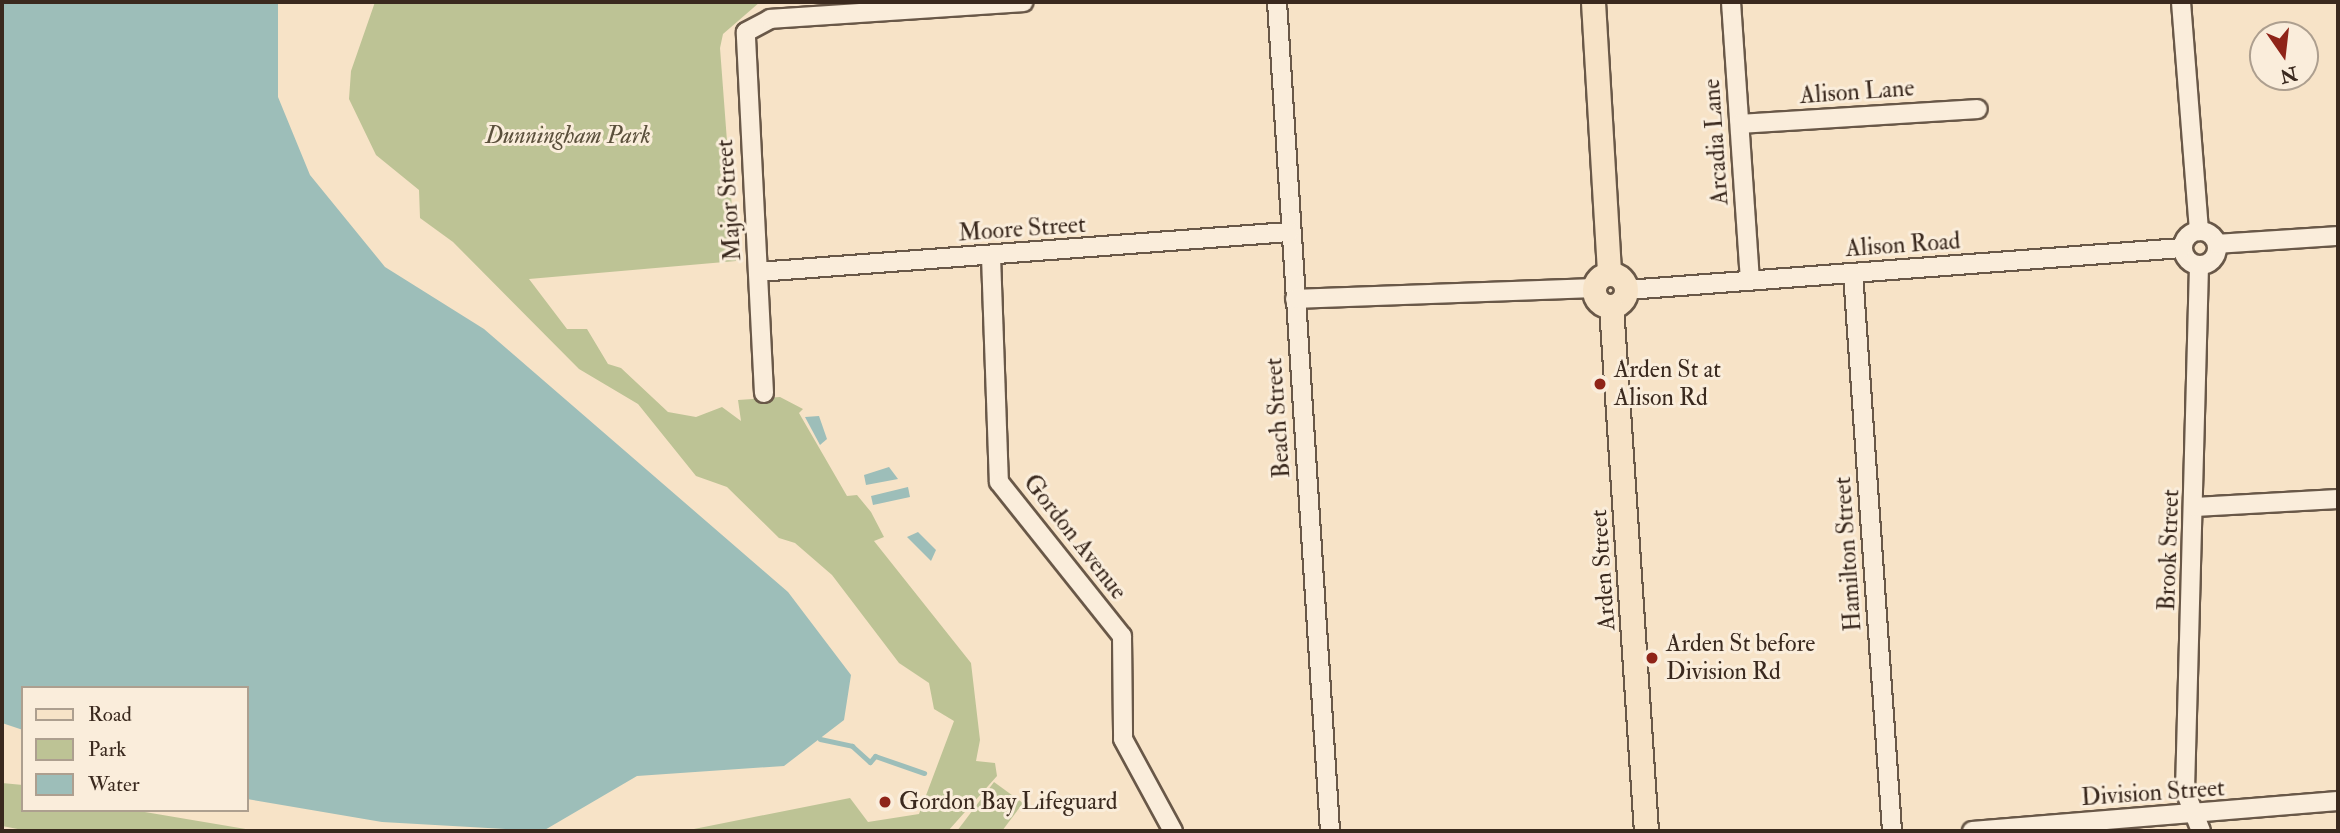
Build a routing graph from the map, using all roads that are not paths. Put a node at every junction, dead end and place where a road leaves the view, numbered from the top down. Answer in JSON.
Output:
{"nodes":[{"id":1,"x":1023,"y":2,"type":"edge"},
{"id":2,"x":1277,"y":2,"type":"edge"},
{"id":3,"x":1593,"y":2,"type":"edge"},
{"id":4,"x":1731,"y":2,"type":"edge"},
{"id":5,"x":2181,"y":2,"type":"edge"},
{"id":6,"x":1978,"y":109,"type":"dead end"},
{"id":7,"x":1740,"y":124,"type":"junction"},
{"id":8,"x":2199,"y":231,"type":"junction"},
{"id":9,"x":1289,"y":232,"type":"junction"},
{"id":10,"x":2338,"y":236,"type":"edge"},
{"id":11,"x":2217,"y":244,"type":"junction"},
{"id":12,"x":2182,"y":248,"type":"junction"},
{"id":13,"x":991,"y":256,"type":"junction"},
{"id":14,"x":2199,"y":266,"type":"junction"},
{"id":15,"x":758,"y":272,"type":"junction"},
{"id":16,"x":1853,"y":273,"type":"junction"},
{"id":17,"x":1750,"y":280,"type":"junction"},
{"id":18,"x":1601,"y":281,"type":"junction"},
{"id":19,"x":1619,"y":298,"type":"junction"},
{"id":20,"x":1295,"y":299,"type":"junction"},
{"id":21,"x":764,"y":393,"type":"dead end"},
{"id":22,"x":2338,"y":499,"type":"edge"},
{"id":23,"x":2195,"y":507,"type":"junction"},
{"id":24,"x":2338,"y":801,"type":"edge"},
{"id":25,"x":2190,"y":816,"type":"junction"},
{"id":26,"x":1173,"y":831,"type":"edge"},
{"id":27,"x":1330,"y":831,"type":"edge"},
{"id":28,"x":1646,"y":831,"type":"edge"},
{"id":29,"x":1892,"y":831,"type":"edge"},
{"id":30,"x":1972,"y":831,"type":"edge"},
{"id":31,"x":2201,"y":831,"type":"edge"}],
"edges":[{"from":1,"to":15,"type":"street","name":"Major Street"},
{"from":2,"to":9,"type":"street","name":"Beach Street"},
{"from":3,"to":18,"type":"main road"},
{"from":4,"to":7,"type":"street","name":"Arcadia Lane"},
{"from":5,"to":8,"type":"street"},
{"from":6,"to":7,"type":"street","name":"Alison Lane"},
{"from":7,"to":17,"type":"street","name":"Arcadia Lane"},
{"from":8,"to":11,"type":"street"},
{"from":8,"to":12,"type":"street"},
{"from":9,"to":13,"type":"street","name":"Moore Street"},
{"from":9,"to":20,"type":"street","name":"Beach Street"},
{"from":10,"to":11,"type":"street"},
{"from":11,"to":14,"type":"street"},
{"from":12,"to":14,"type":"street"},
{"from":12,"to":16,"type":"street","name":"Alison Road"},
{"from":13,"to":15,"type":"street","name":"Moore Street"},
{"from":13,"to":26,"type":"street","name":"Gordon Avenue"},
{"from":14,"to":23,"type":"street","name":"Brook Street"},
{"from":15,"to":21,"type":"street","name":"Major Street"},
{"from":16,"to":17,"type":"street","name":"Alison Road"},
{"from":16,"to":29,"type":"street","name":"Hamilton Street"},
{"from":17,"to":19,"type":"street","name":"Alison Road"},
{"from":18,"to":19,"type":"main road"},
{"from":18,"to":20,"type":"street"},
{"from":19,"to":28,"type":"main road","name":"Arden Street"},
{"from":20,"to":27,"type":"street","name":"Beach Street"},
{"from":22,"to":23,"type":"street"},
{"from":23,"to":25,"type":"street","name":"Brook Street"},
{"from":24,"to":25,"type":"street","name":"Division Street"},
{"from":25,"to":30,"type":"street","name":"Division Street"},
{"from":25,"to":31,"type":"street"}]}
